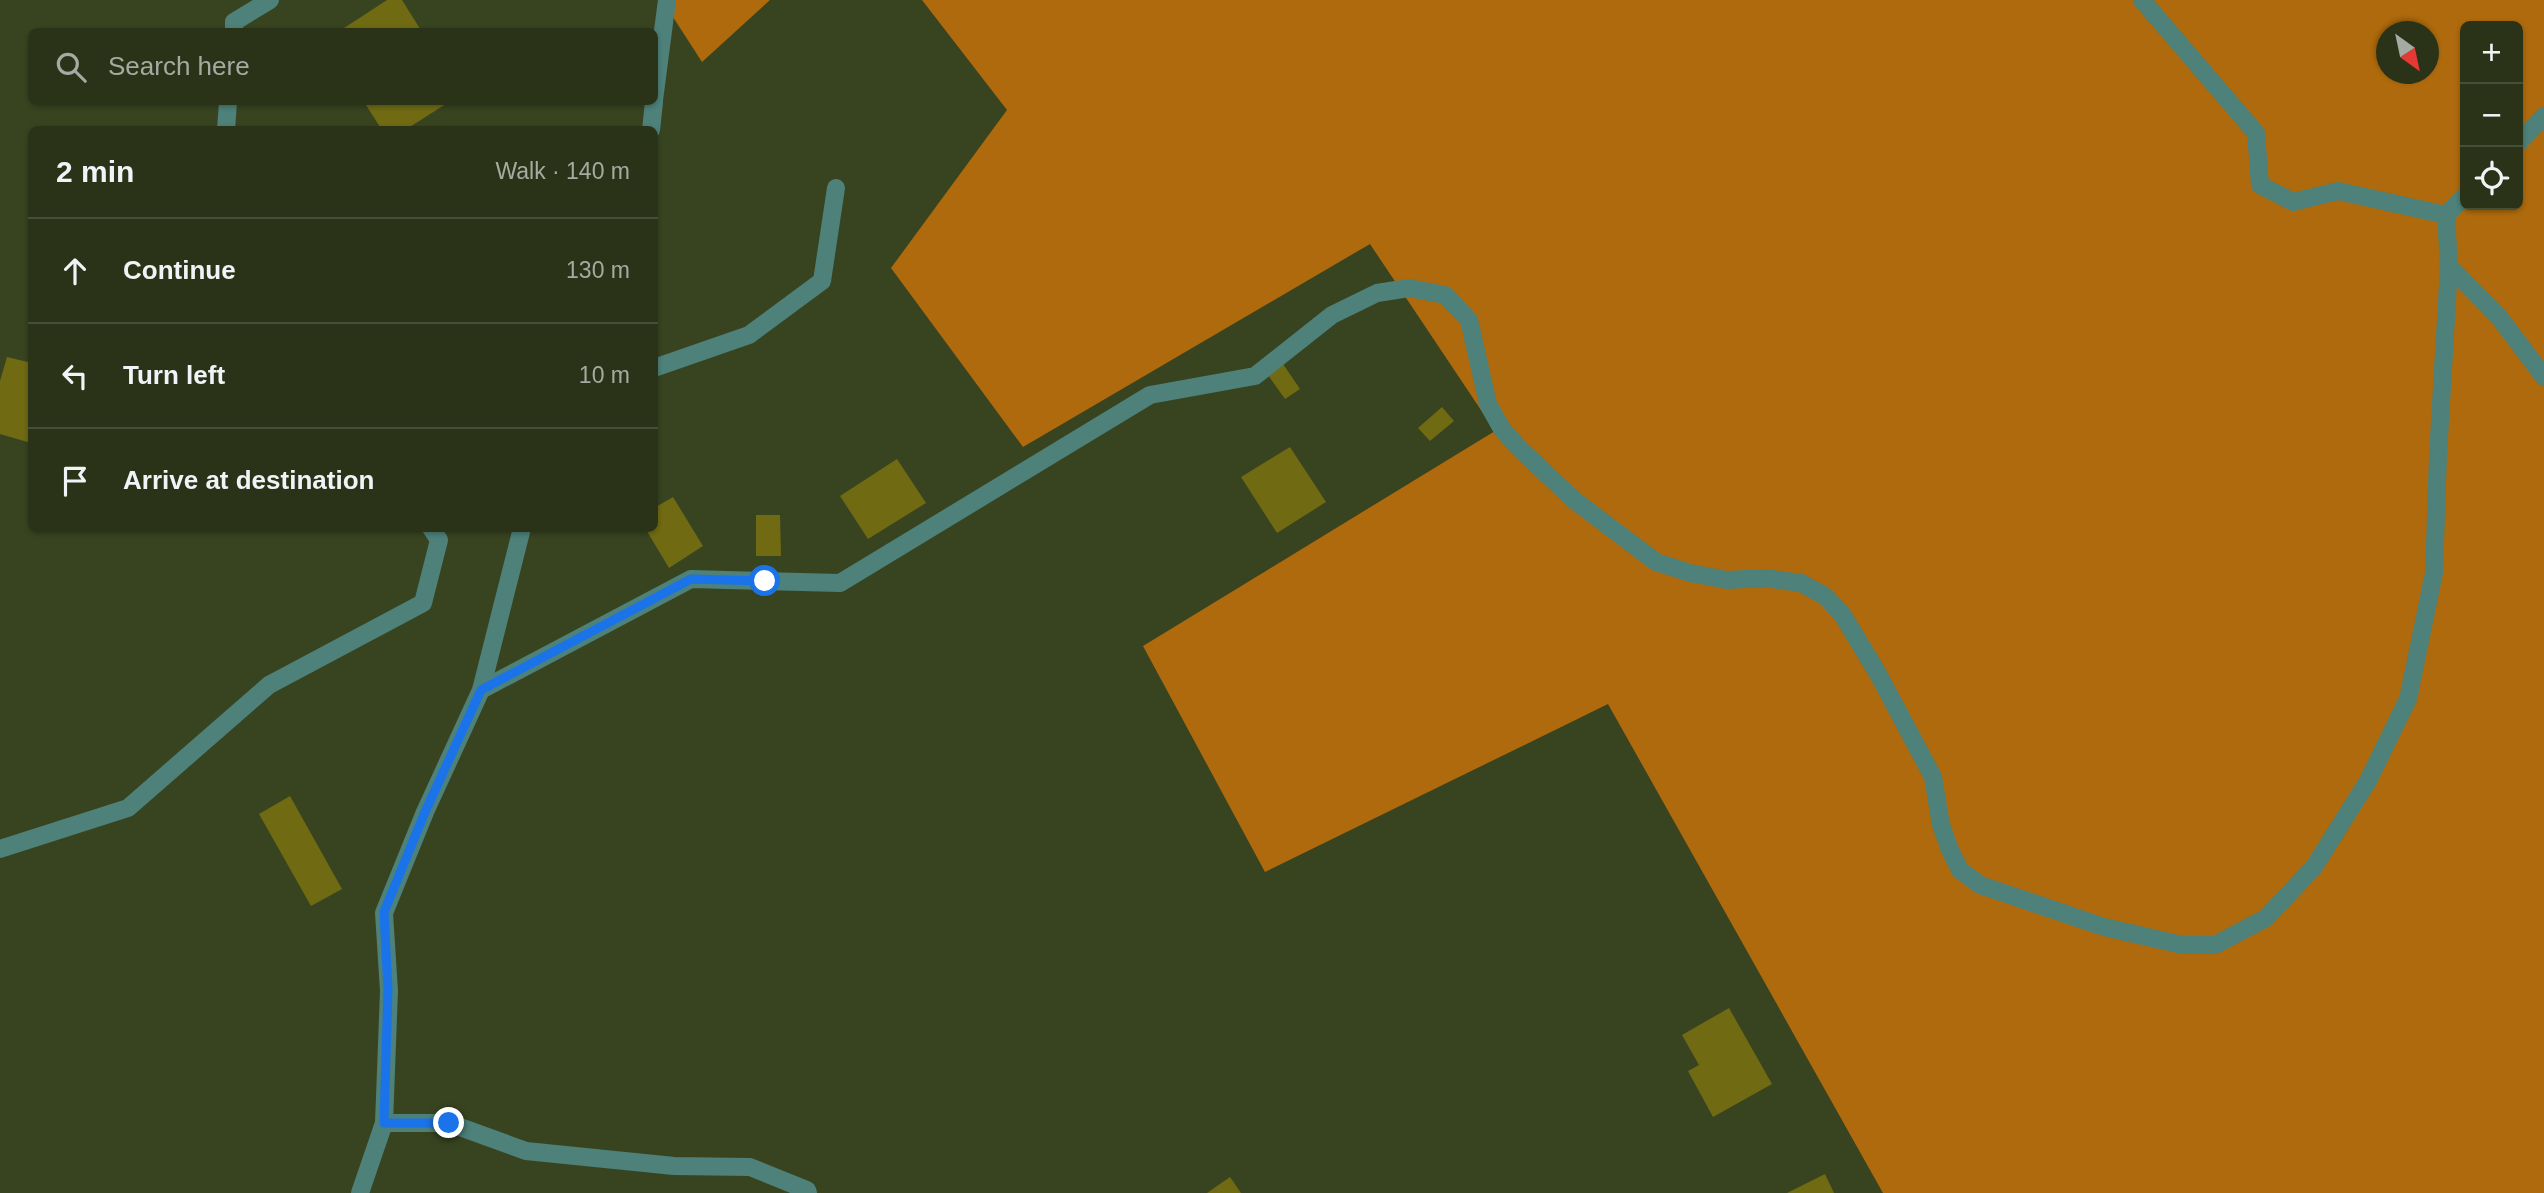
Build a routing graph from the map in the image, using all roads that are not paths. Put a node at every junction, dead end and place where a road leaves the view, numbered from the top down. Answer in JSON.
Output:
{"nodes":[{"id":1,"x":271,"y":0,"type":"edge"},
{"id":2,"x":667,"y":0,"type":"edge"},
{"id":3,"x":2142,"y":0,"type":"edge"},
{"id":4,"x":234,"y":28,"type":"edge"},
{"id":5,"x":658,"y":70,"type":"edge"},
{"id":6,"x":228,"y":105,"type":"edge"},
{"id":7,"x":654,"y":105,"type":"edge"},
{"id":8,"x":2544,"y":116,"type":"edge"},
{"id":9,"x":226,"y":126,"type":"edge"},
{"id":10,"x":651,"y":126,"type":"edge"},
{"id":11,"x":2523,"y":138,"type":"edge"},
{"id":12,"x":836,"y":188,"type":"dead end"},
{"id":13,"x":2460,"y":201,"type":"edge"},
{"id":14,"x":2446,"y":215,"type":"junction"},
{"id":15,"x":2449,"y":266,"type":"junction"},
{"id":16,"x":658,"y":367,"type":"edge"},
{"id":17,"x":2544,"y":377,"type":"edge"},
{"id":18,"x":434,"y":532,"type":"edge"},
{"id":19,"x":521,"y":532,"type":"edge"},
{"id":20,"x":481,"y":690,"type":"junction"},
{"id":21,"x":0,"y":849,"type":"edge"},
{"id":22,"x":384,"y":1123,"type":"junction"},
{"id":23,"x":360,"y":1193,"type":"edge"},
{"id":24,"x":808,"y":1193,"type":"edge"}],
"edges":[{"from":1,"to":4,"type":"street"},
{"from":2,"to":5,"type":"street"},
{"from":3,"to":14,"type":"street"},
{"from":6,"to":9,"type":"street"},
{"from":7,"to":10,"type":"street"},
{"from":8,"to":11,"type":"street"},
{"from":12,"to":16,"type":"street"},
{"from":13,"to":14,"type":"street"},
{"from":14,"to":15,"type":"street"},
{"from":15,"to":17,"type":"street"},
{"from":15,"to":20,"type":"street"},
{"from":18,"to":21,"type":"street"},
{"from":19,"to":20,"type":"street"},
{"from":20,"to":22,"type":"street"},
{"from":22,"to":23,"type":"street"},
{"from":22,"to":24,"type":"street"}]}
